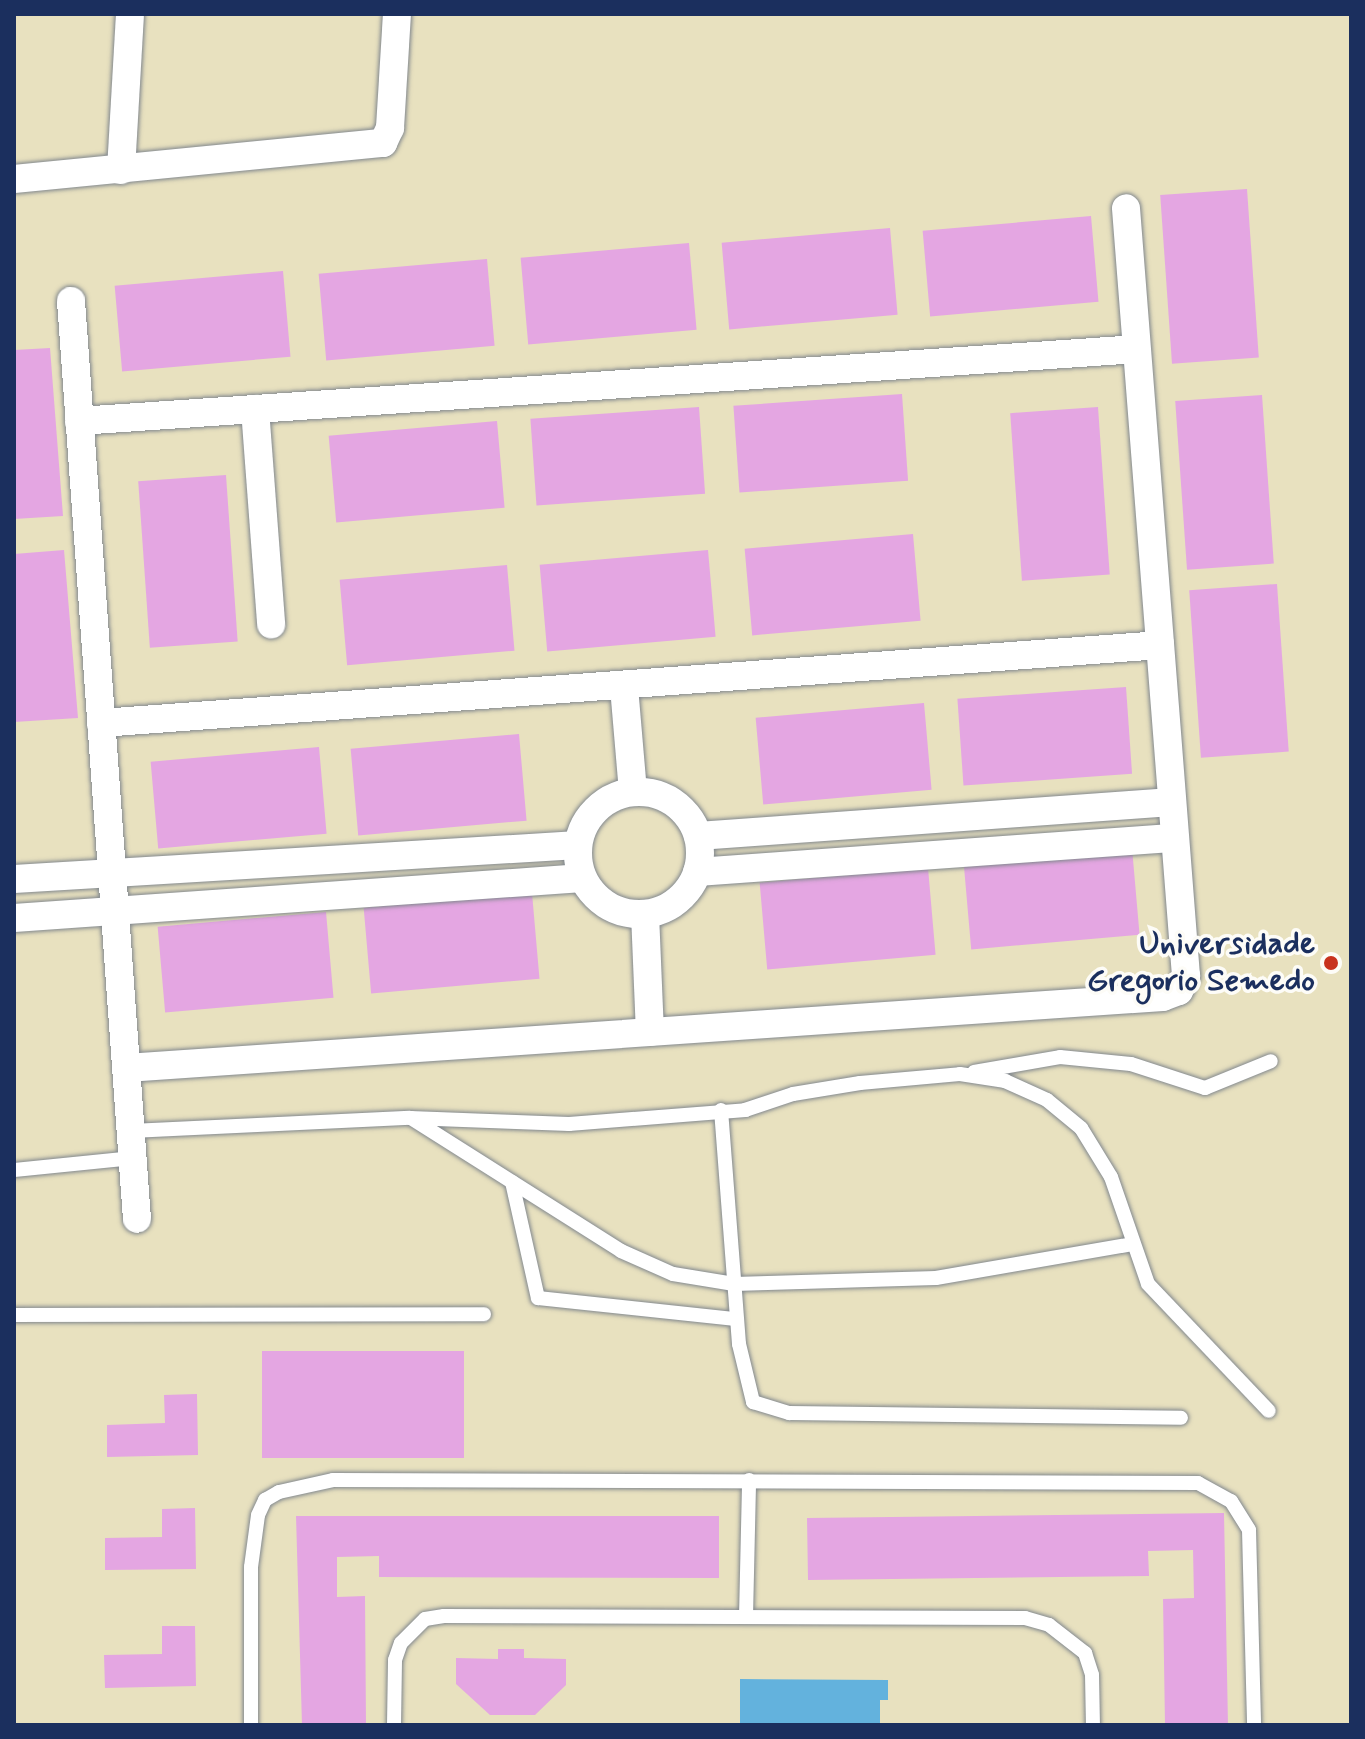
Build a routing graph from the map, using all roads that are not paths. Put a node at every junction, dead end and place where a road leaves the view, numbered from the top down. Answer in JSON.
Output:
{"nodes":[{"id":1,"x":130,"y":14,"type":"edge"},
{"id":2,"x":397,"y":14,"type":"edge"},
{"id":3,"x":121,"y":170,"type":"junction"},
{"id":4,"x":14,"y":179,"type":"edge"},
{"id":5,"x":1126,"y":208,"type":"dead end"},
{"id":6,"x":71,"y":301,"type":"dead end"},
{"id":7,"x":1137,"y":349,"type":"junction"},
{"id":8,"x":255,"y":409,"type":"junction"},
{"id":9,"x":79,"y":421,"type":"junction"},
{"id":10,"x":271,"y":624,"type":"dead end"},
{"id":11,"x":1160,"y":645,"type":"junction"},
{"id":12,"x":624,"y":687,"type":"junction"},
{"id":13,"x":101,"y":723,"type":"junction"},
{"id":14,"x":633,"y":792,"type":"junction"},
{"id":15,"x":1172,"y":802,"type":"junction"},
{"id":16,"x":698,"y":836,"type":"junction"},
{"id":17,"x":1175,"y":838,"type":"junction"},
{"id":18,"x":578,"y":845,"type":"junction"},
{"id":19,"x":697,"y":872,"type":"junction"},
{"id":20,"x":112,"y":873,"type":"junction"},
{"id":21,"x":583,"y":878,"type":"junction"},
{"id":22,"x":14,"y":879,"type":"edge"},
{"id":23,"x":115,"y":909,"type":"junction"},
{"id":24,"x":645,"y":914,"type":"junction"},
{"id":25,"x":14,"y":918,"type":"edge"},
{"id":26,"x":650,"y":1032,"type":"junction"},
{"id":27,"x":1271,"y":1061,"type":"dead end"},
{"id":28,"x":126,"y":1068,"type":"junction"},
{"id":29,"x":960,"y":1074,"type":"junction"},
{"id":30,"x":721,"y":1110,"type":"junction"},
{"id":31,"x":410,"y":1118,"type":"junction"},
{"id":32,"x":132,"y":1145,"type":"junction"},
{"id":33,"x":14,"y":1170,"type":"edge"},
{"id":34,"x":512,"y":1182,"type":"junction"},
{"id":35,"x":137,"y":1219,"type":"dead end"},
{"id":36,"x":1132,"y":1244,"type":"junction"},
{"id":37,"x":734,"y":1284,"type":"junction"},
{"id":38,"x":484,"y":1314,"type":"dead end"},
{"id":39,"x":14,"y":1315,"type":"edge"},
{"id":40,"x":736,"y":1319,"type":"junction"},
{"id":41,"x":1269,"y":1411,"type":"dead end"},
{"id":42,"x":1181,"y":1418,"type":"dead end"},
{"id":43,"x":749,"y":1480,"type":"junction"},
{"id":44,"x":746,"y":1617,"type":"junction"},
{"id":45,"x":251,"y":1725,"type":"edge"},
{"id":46,"x":394,"y":1725,"type":"edge"},
{"id":47,"x":1093,"y":1725,"type":"edge"},
{"id":48,"x":1254,"y":1725,"type":"edge"}],
"edges":[{"from":1,"to":3,"type":"street"},
{"from":2,"to":3,"type":"street"},
{"from":3,"to":4,"type":"street"},
{"from":5,"to":7,"type":"street"},
{"from":6,"to":9,"type":"street"},
{"from":7,"to":8,"type":"street"},
{"from":7,"to":11,"type":"street"},
{"from":8,"to":9,"type":"street"},
{"from":8,"to":10,"type":"street"},
{"from":9,"to":13,"type":"street"},
{"from":11,"to":12,"type":"street"},
{"from":11,"to":15,"type":"street"},
{"from":12,"to":13,"type":"street"},
{"from":12,"to":14,"type":"street"},
{"from":13,"to":20,"type":"street"},
{"from":14,"to":16,"type":"street"},
{"from":14,"to":18,"type":"street"},
{"from":15,"to":16,"type":"street"},
{"from":15,"to":17,"type":"street"},
{"from":16,"to":19,"type":"street"},
{"from":17,"to":19,"type":"street"},
{"from":17,"to":26,"type":"street"},
{"from":18,"to":20,"type":"street"},
{"from":18,"to":21,"type":"street"},
{"from":19,"to":24,"type":"street"},
{"from":20,"to":22,"type":"street"},
{"from":20,"to":23,"type":"street"},
{"from":21,"to":23,"type":"street"},
{"from":21,"to":24,"type":"street"},
{"from":23,"to":25,"type":"street"},
{"from":23,"to":28,"type":"street"},
{"from":24,"to":26,"type":"street"},
{"from":26,"to":28,"type":"street"},
{"from":27,"to":29,"type":"lane"},
{"from":28,"to":32,"type":"street"},
{"from":29,"to":30,"type":"lane"},
{"from":29,"to":36,"type":"lane"},
{"from":30,"to":31,"type":"lane"},
{"from":30,"to":37,"type":"lane"},
{"from":31,"to":32,"type":"lane"},
{"from":31,"to":34,"type":"lane"},
{"from":32,"to":33,"type":"lane"},
{"from":32,"to":35,"type":"street"},
{"from":34,"to":37,"type":"lane"},
{"from":34,"to":40,"type":"lane"},
{"from":36,"to":37,"type":"lane"},
{"from":36,"to":41,"type":"lane"},
{"from":37,"to":40,"type":"lane"},
{"from":38,"to":39,"type":"lane"},
{"from":40,"to":42,"type":"lane"},
{"from":43,"to":44,"type":"lane"},
{"from":43,"to":45,"type":"lane"},
{"from":43,"to":48,"type":"lane"},
{"from":44,"to":46,"type":"lane"},
{"from":44,"to":47,"type":"lane"}]}
